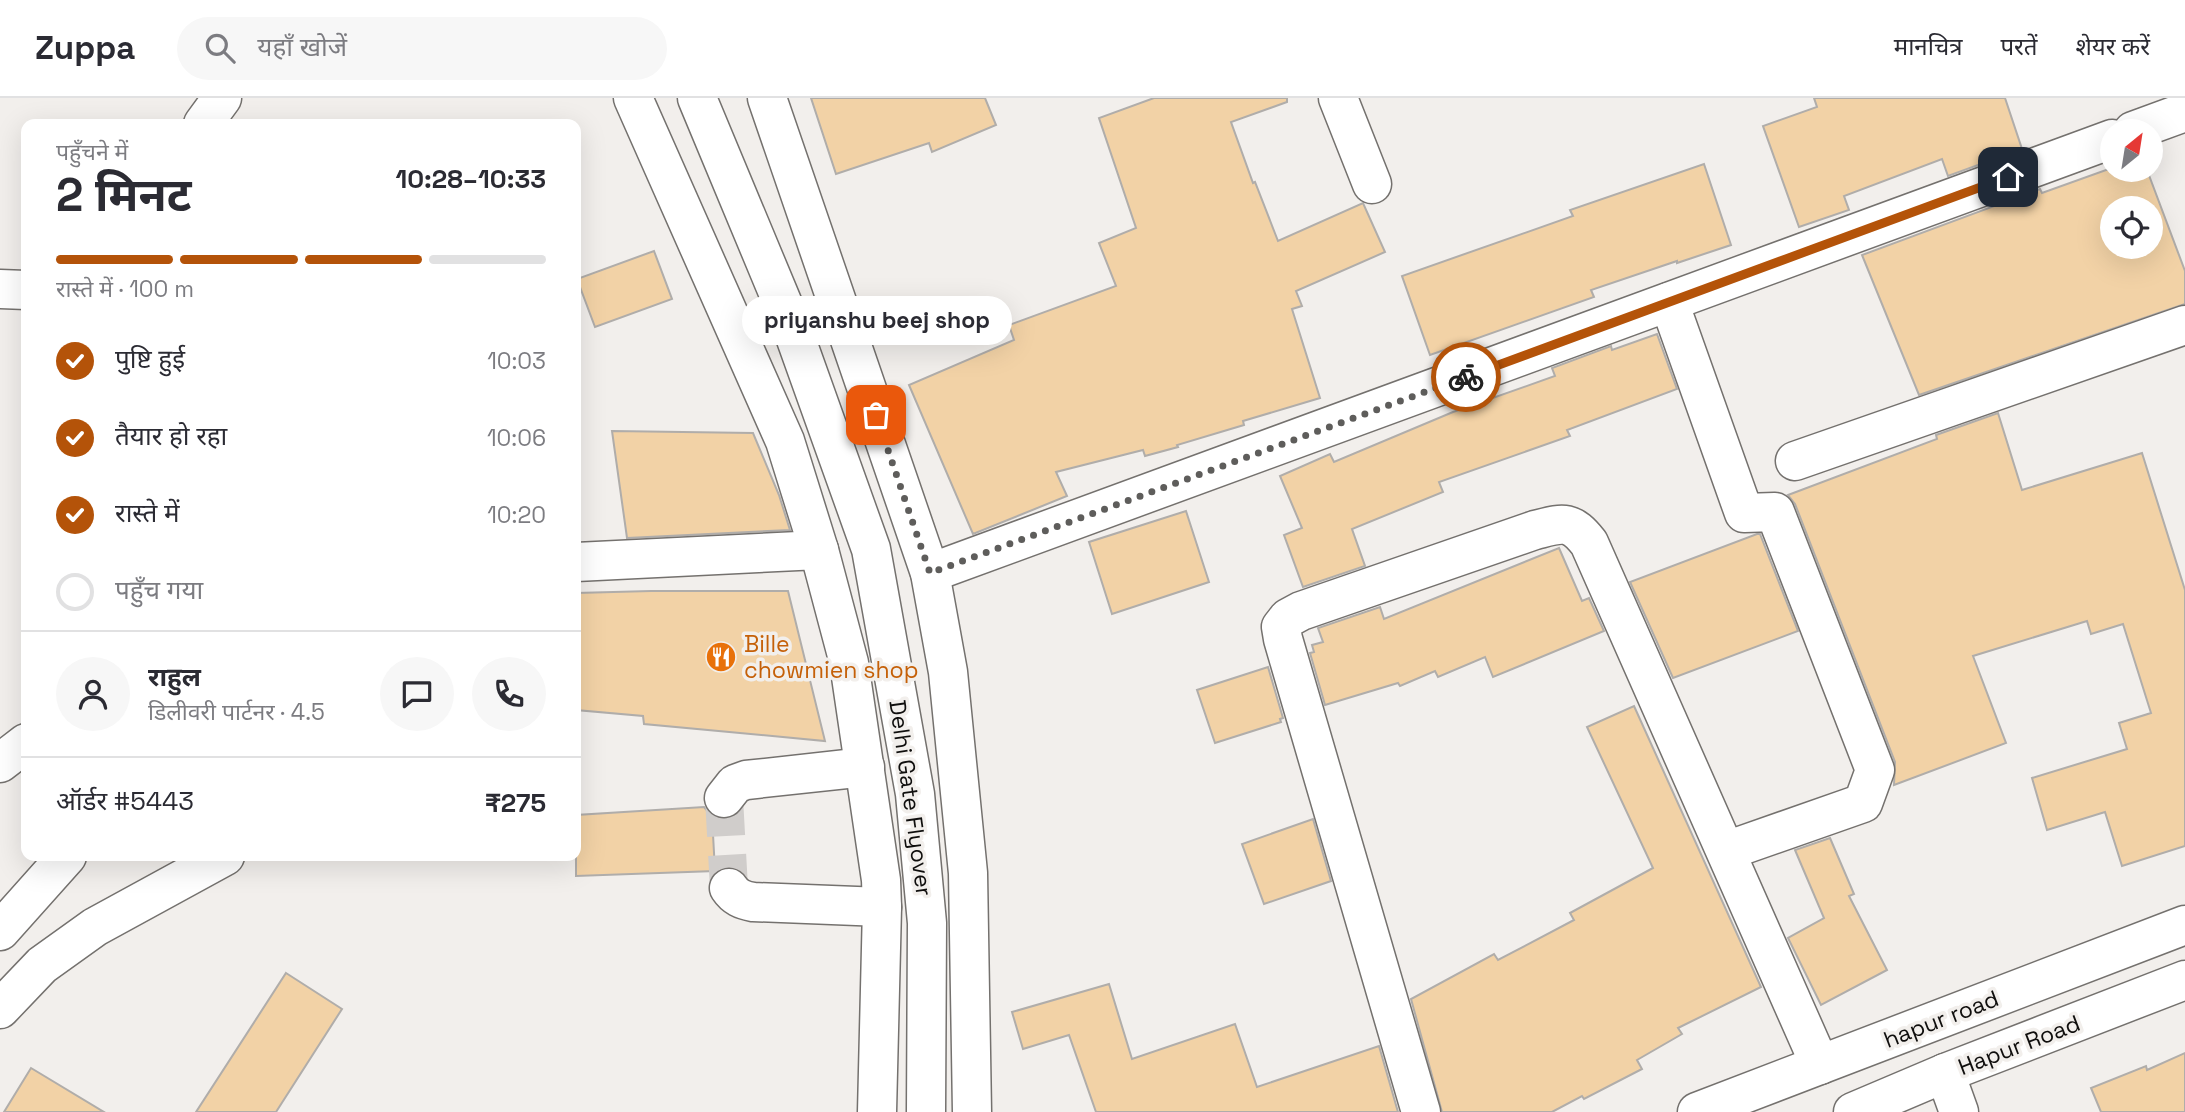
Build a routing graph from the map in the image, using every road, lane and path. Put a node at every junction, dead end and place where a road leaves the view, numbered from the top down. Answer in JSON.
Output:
{"nodes":[{"id":1,"x":222,"y":98,"type":"edge"},
{"id":2,"x":633,"y":98,"type":"edge"},
{"id":3,"x":697,"y":98,"type":"edge"},
{"id":4,"x":767,"y":98,"type":"edge"},
{"id":5,"x":1338,"y":98,"type":"edge"},
{"id":6,"x":2185,"y":112,"type":"edge"},
{"id":7,"x":207,"y":119,"type":"edge"},
{"id":8,"x":2163,"y":120,"type":"edge"},
{"id":9,"x":2100,"y":143,"type":"edge"},
{"id":10,"x":1372,"y":184,"type":"dead end"},
{"id":11,"x":0,"y":289,"type":"edge"},
{"id":12,"x":21,"y":290,"type":"edge"},
{"id":13,"x":1669,"y":302,"type":"junction"},
{"id":14,"x":2185,"y":325,"type":"edge"},
{"id":15,"x":1796,"y":461,"type":"dead end"},
{"id":16,"x":819,"y":550,"type":"junction"},
{"id":17,"x":581,"y":562,"type":"edge"},
{"id":18,"x":930,"y":573,"type":"junction"},
{"id":19,"x":21,"y":747,"type":"edge"},
{"id":20,"x":0,"y":762,"type":"edge"},
{"id":21,"x":864,"y":766,"type":"junction"},
{"id":22,"x":724,"y":798,"type":"dead end"},
{"id":23,"x":1726,"y":851,"type":"junction"},
{"id":24,"x":63,"y":861,"type":"edge"},
{"id":25,"x":216,"y":861,"type":"edge"},
{"id":26,"x":729,"y":888,"type":"dead end"},
{"id":27,"x":882,"y":907,"type":"junction"},
{"id":28,"x":2185,"y":925,"type":"edge"},
{"id":29,"x":0,"y":931,"type":"edge"},
{"id":30,"x":2185,"y":980,"type":"edge"},
{"id":31,"x":0,"y":1009,"type":"edge"},
{"id":32,"x":1820,"y":1065,"type":"junction"},
{"id":33,"x":1945,"y":1073,"type":"junction"},
{"id":34,"x":877,"y":1112,"type":"edge"},
{"id":35,"x":926,"y":1112,"type":"edge"},
{"id":36,"x":972,"y":1112,"type":"edge"},
{"id":37,"x":1421,"y":1112,"type":"edge"},
{"id":38,"x":1697,"y":1112,"type":"edge"},
{"id":39,"x":1853,"y":1112,"type":"edge"},
{"id":40,"x":1959,"y":1112,"type":"edge"}],
"edges":[{"from":1,"to":7,"type":"main road"},
{"from":2,"to":16,"type":"main road"},
{"from":3,"to":35,"type":"main road","name":"Delhi Gate Flyover"},
{"from":4,"to":18,"type":"main road"},
{"from":5,"to":10,"type":"main road"},
{"from":6,"to":8,"type":"main road"},
{"from":9,"to":13,"type":"main road"},
{"from":11,"to":12,"type":"main road"},
{"from":13,"to":18,"type":"main road"},
{"from":13,"to":23,"type":"main road"},
{"from":14,"to":15,"type":"main road"},
{"from":16,"to":17,"type":"main road"},
{"from":16,"to":21,"type":"main road"},
{"from":18,"to":36,"type":"main road"},
{"from":19,"to":20,"type":"main road"},
{"from":21,"to":22,"type":"main road"},
{"from":21,"to":27,"type":"main road"},
{"from":23,"to":32,"type":"main road"},
{"from":23,"to":37,"type":"main road"},
{"from":24,"to":29,"type":"main road"},
{"from":25,"to":31,"type":"main road"},
{"from":26,"to":27,"type":"main road"},
{"from":27,"to":34,"type":"main road"},
{"from":28,"to":32,"type":"main road","name":"hapur road"},
{"from":30,"to":33,"type":"main road","name":"Hapur Road"},
{"from":32,"to":38,"type":"main road","name":"hapur road"},
{"from":33,"to":39,"type":"main road","name":"Hapur Road"},
{"from":33,"to":40,"type":"main road"}]}
